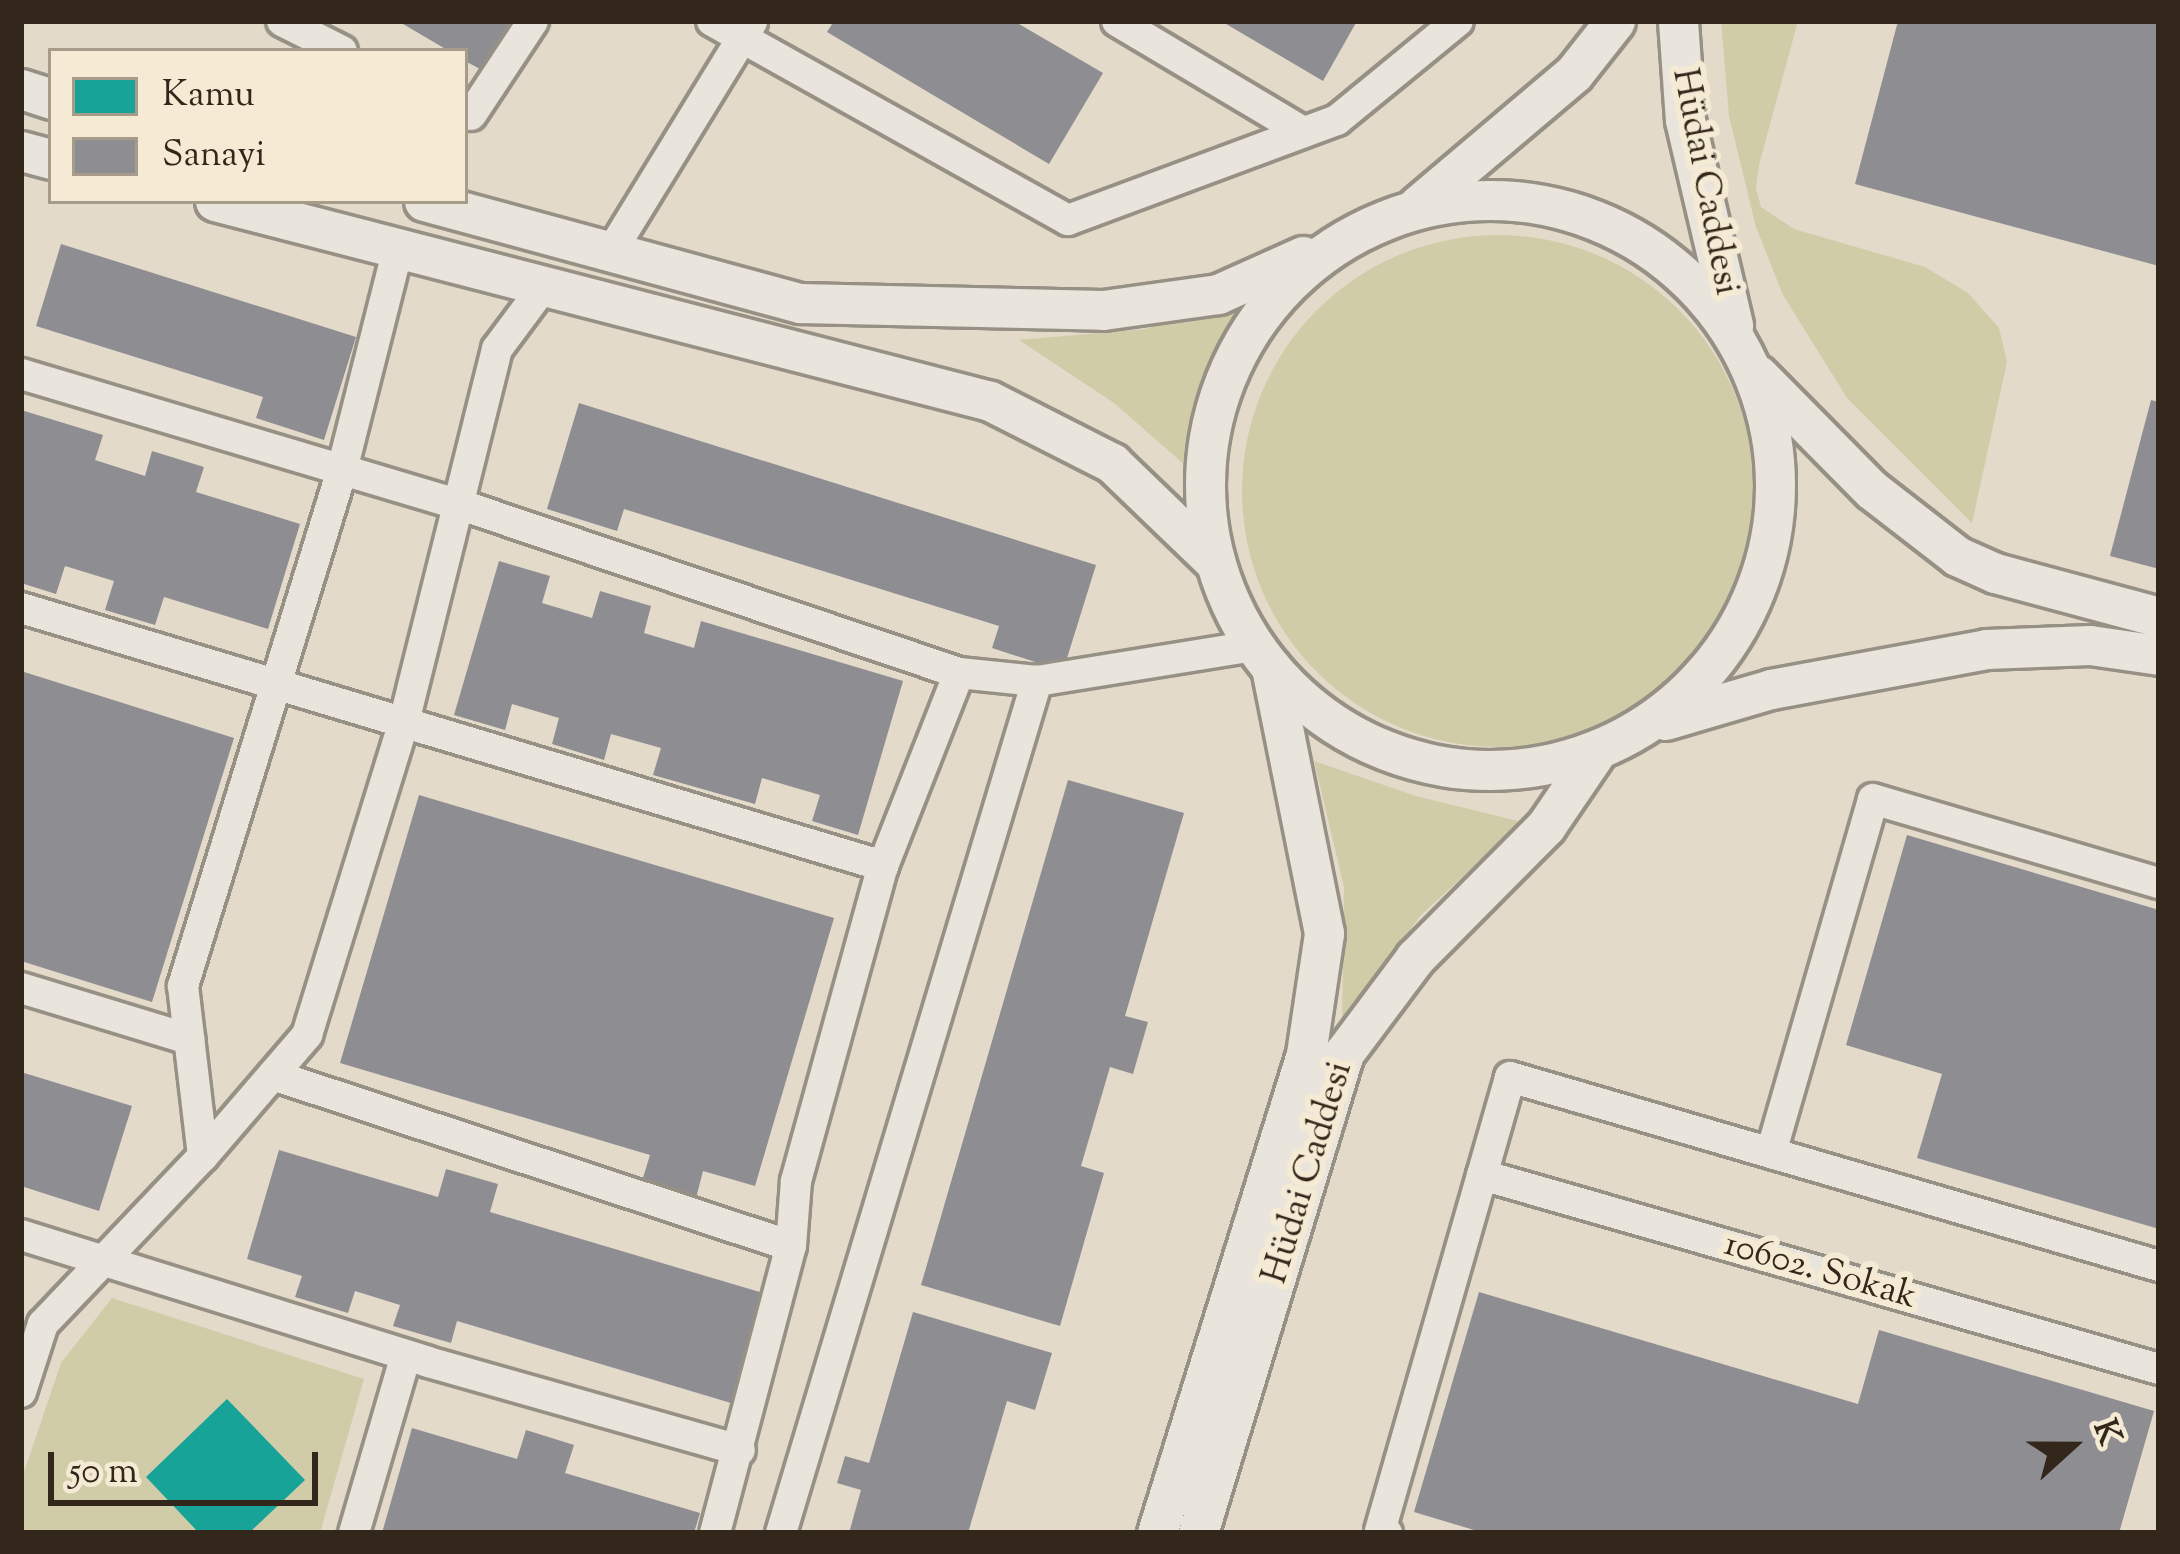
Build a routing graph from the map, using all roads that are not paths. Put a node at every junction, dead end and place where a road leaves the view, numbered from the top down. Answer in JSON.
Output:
{"nodes":[{"id":1,"x":282,"y":21,"type":"edge"},
{"id":2,"x":533,"y":21,"type":"edge"},
{"id":3,"x":712,"y":21,"type":"edge"},
{"id":4,"x":1117,"y":21,"type":"edge"},
{"id":5,"x":1458,"y":21,"type":"edge"},
{"id":6,"x":1615,"y":21,"type":"edge"},
{"id":7,"x":1678,"y":21,"type":"edge"},
{"id":8,"x":748,"y":30,"type":"edge"},
{"id":9,"x":336,"y":48,"type":"edge"},
{"id":10,"x":468,"y":118,"type":"edge"},
{"id":11,"x":1304,"y":132,"type":"junction"},
{"id":12,"x":227,"y":204,"type":"edge"},
{"id":13,"x":441,"y":204,"type":"edge"},
{"id":14,"x":1412,"y":211,"type":"junction"},
{"id":15,"x":1357,"y":232,"type":"junction"},
{"id":16,"x":398,"y":248,"type":"junction"},
{"id":17,"x":611,"y":252,"type":"junction"},
{"id":18,"x":544,"y":286,"type":"junction"},
{"id":19,"x":1743,"y":354,"type":"junction"},
{"id":20,"x":21,"y":374,"type":"edge"},
{"id":21,"x":342,"y":470,"type":"junction"},
{"id":22,"x":458,"y":504,"type":"junction"},
{"id":23,"x":1216,"y":563,"type":"junction"},
{"id":24,"x":21,"y":608,"type":"edge"},
{"id":25,"x":2159,"y":617,"type":"edge"},
{"id":26,"x":2159,"y":655,"type":"edge"},
{"id":27,"x":1263,"y":656,"type":"junction"},
{"id":28,"x":958,"y":673,"type":"junction"},
{"id":29,"x":1037,"y":681,"type":"junction"},
{"id":30,"x":276,"y":687,"type":"junction"},
{"id":31,"x":404,"y":722,"type":"junction"},
{"id":32,"x":1638,"y":730,"type":"junction"},
{"id":33,"x":1597,"y":751,"type":"junction"},
{"id":34,"x":883,"y":866,"type":"junction"},
{"id":35,"x":2159,"y":883,"type":"edge"},
{"id":36,"x":21,"y":988,"type":"edge"},
{"id":37,"x":189,"y":1039,"type":"junction"},
{"id":38,"x":273,"y":1075,"type":"junction"},
{"id":39,"x":1771,"y":1154,"type":"junction"},
{"id":40,"x":203,"y":1156,"type":"junction"},
{"id":41,"x":1482,"y":1175,"type":"junction"},
{"id":42,"x":21,"y":1234,"type":"edge"},
{"id":43,"x":790,"y":1246,"type":"junction"},
{"id":44,"x":100,"y":1262,"type":"junction"},
{"id":45,"x":2159,"y":1266,"type":"edge"},
{"id":46,"x":406,"y":1355,"type":"junction"},
{"id":47,"x":2159,"y":1369,"type":"edge"},
{"id":48,"x":21,"y":1392,"type":"edge"},
{"id":49,"x":740,"y":1450,"type":"junction"},
{"id":50,"x":354,"y":1533,"type":"edge"},
{"id":51,"x":716,"y":1533,"type":"edge"},
{"id":52,"x":782,"y":1533,"type":"edge"},
{"id":53,"x":1157,"y":1533,"type":"edge"},
{"id":54,"x":1198,"y":1533,"type":"edge"},
{"id":55,"x":1387,"y":1533,"type":"edge"}],
"edges":[{"from":1,"to":9,"type":"street"},
{"from":2,"to":10,"type":"street"},
{"from":3,"to":8,"type":"street"},
{"from":4,"to":11,"type":"street"},
{"from":5,"to":11,"type":"street"},
{"from":6,"to":14,"type":"street"},
{"from":7,"to":19,"type":"street","name":"Hüdai Caddesi"},
{"from":8,"to":11,"type":"street"},
{"from":8,"to":17,"type":"street"},
{"from":12,"to":16,"type":"street"},
{"from":13,"to":17,"type":"street"},
{"from":14,"to":15,"type":"street"},
{"from":14,"to":19,"type":"street"},
{"from":15,"to":17,"type":"street"},
{"from":15,"to":23,"type":"street"},
{"from":16,"to":18,"type":"street"},
{"from":16,"to":21,"type":"street"},
{"from":18,"to":22,"type":"street"},
{"from":18,"to":23,"type":"street"},
{"from":19,"to":25,"type":"street"},
{"from":19,"to":32,"type":"street","name":"Hüdai Caddesi"},
{"from":20,"to":21,"type":"street"},
{"from":21,"to":22,"type":"street"},
{"from":21,"to":30,"type":"street"},
{"from":22,"to":28,"type":"street"},
{"from":22,"to":31,"type":"street"},
{"from":23,"to":27,"type":"street"},
{"from":24,"to":30,"type":"street"},
{"from":26,"to":32,"type":"street"},
{"from":27,"to":29,"type":"street"},
{"from":27,"to":33,"type":"street"},
{"from":27,"to":53,"type":"street","name":"Hüdai Caddesi"},
{"from":28,"to":29,"type":"street"},
{"from":28,"to":34,"type":"street"},
{"from":29,"to":52,"type":"street"},
{"from":30,"to":31,"type":"street"},
{"from":30,"to":37,"type":"street"},
{"from":31,"to":34,"type":"street"},
{"from":31,"to":38,"type":"street"},
{"from":32,"to":33,"type":"street"},
{"from":33,"to":54,"type":"street","name":"Hüdai Caddesi"},
{"from":34,"to":43,"type":"street"},
{"from":35,"to":39,"type":"street"},
{"from":36,"to":37,"type":"street"},
{"from":37,"to":40,"type":"street"},
{"from":38,"to":40,"type":"street"},
{"from":38,"to":43,"type":"street"},
{"from":39,"to":41,"type":"street"},
{"from":39,"to":45,"type":"street"},
{"from":40,"to":44,"type":"street"},
{"from":41,"to":47,"type":"street","name":"10602. Sokak"},
{"from":41,"to":55,"type":"street"},
{"from":42,"to":44,"type":"street"},
{"from":43,"to":49,"type":"street"},
{"from":44,"to":46,"type":"street"},
{"from":44,"to":48,"type":"street"},
{"from":46,"to":49,"type":"street"},
{"from":46,"to":50,"type":"street"},
{"from":49,"to":51,"type":"street"}]}
